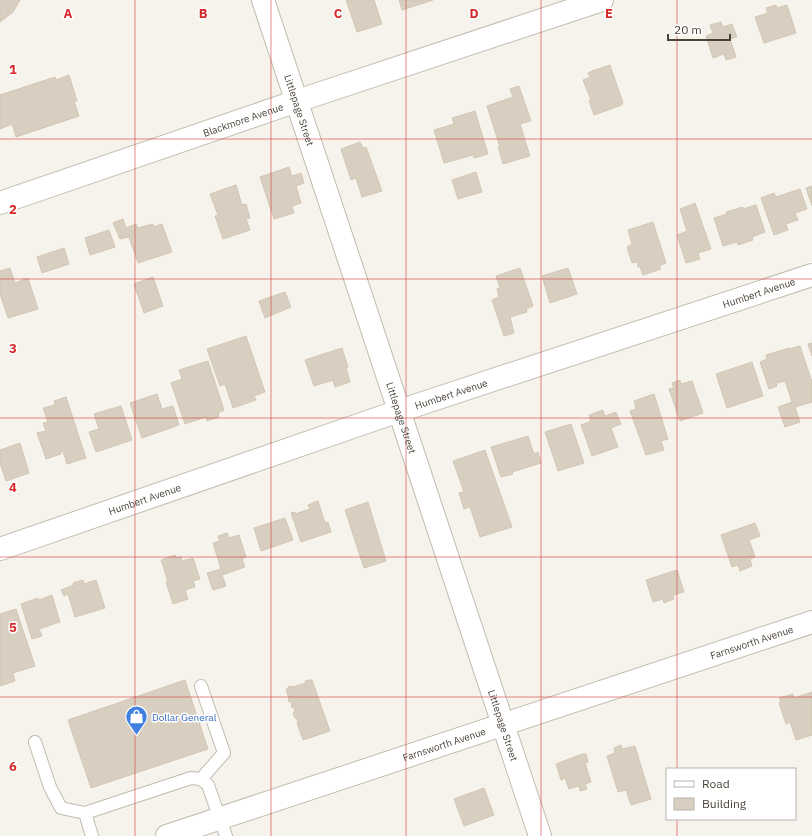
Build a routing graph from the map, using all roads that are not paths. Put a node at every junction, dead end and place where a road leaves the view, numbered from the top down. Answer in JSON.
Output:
{"nodes":[{"id":1,"x":263,"y":0,"type":"edge"},
{"id":2,"x":602,"y":0,"type":"edge"},
{"id":3,"x":297,"y":101,"type":"junction"},
{"id":4,"x":0,"y":203,"type":"edge"},
{"id":5,"x":812,"y":275,"type":"edge"},
{"id":6,"x":400,"y":411,"type":"junction"},
{"id":7,"x":0,"y":549,"type":"edge"},
{"id":8,"x":812,"y":622,"type":"edge"},
{"id":9,"x":201,"y":686,"type":"dead end"},
{"id":10,"x":503,"y":725,"type":"junction"},
{"id":11,"x":35,"y":742,"type":"dead end"},
{"id":12,"x":201,"y":779,"type":"junction"},
{"id":13,"x":85,"y":813,"type":"junction"},
{"id":14,"x":223,"y":827,"type":"edge"},
{"id":15,"x":92,"y":836,"type":"edge"},
{"id":16,"x":168,"y":836,"type":"edge"},
{"id":17,"x":540,"y":836,"type":"edge"}],
"edges":[{"from":1,"to":3,"type":"street","name":"Littlepage Street"},
{"from":2,"to":3,"type":"street","name":"Blackmore Avenue"},
{"from":3,"to":4,"type":"street","name":"Blackmore Avenue"},
{"from":3,"to":6,"type":"street","name":"Littlepage Street"},
{"from":5,"to":6,"type":"street","name":"Humbert Avenue"},
{"from":6,"to":7,"type":"street","name":"Humbert Avenue"},
{"from":6,"to":10,"type":"street","name":"Littlepage Street"},
{"from":8,"to":10,"type":"street","name":"Farnsworth Avenue"},
{"from":9,"to":12,"type":"lane"},
{"from":10,"to":14,"type":"street","name":"Farnsworth Avenue"},
{"from":10,"to":17,"type":"street","name":"Littlepage Street"},
{"from":11,"to":13,"type":"lane"},
{"from":12,"to":13,"type":"lane"},
{"from":12,"to":14,"type":"lane"},
{"from":13,"to":15,"type":"lane"},
{"from":14,"to":16,"type":"street","name":"Farnsworth Avenue"}]}
